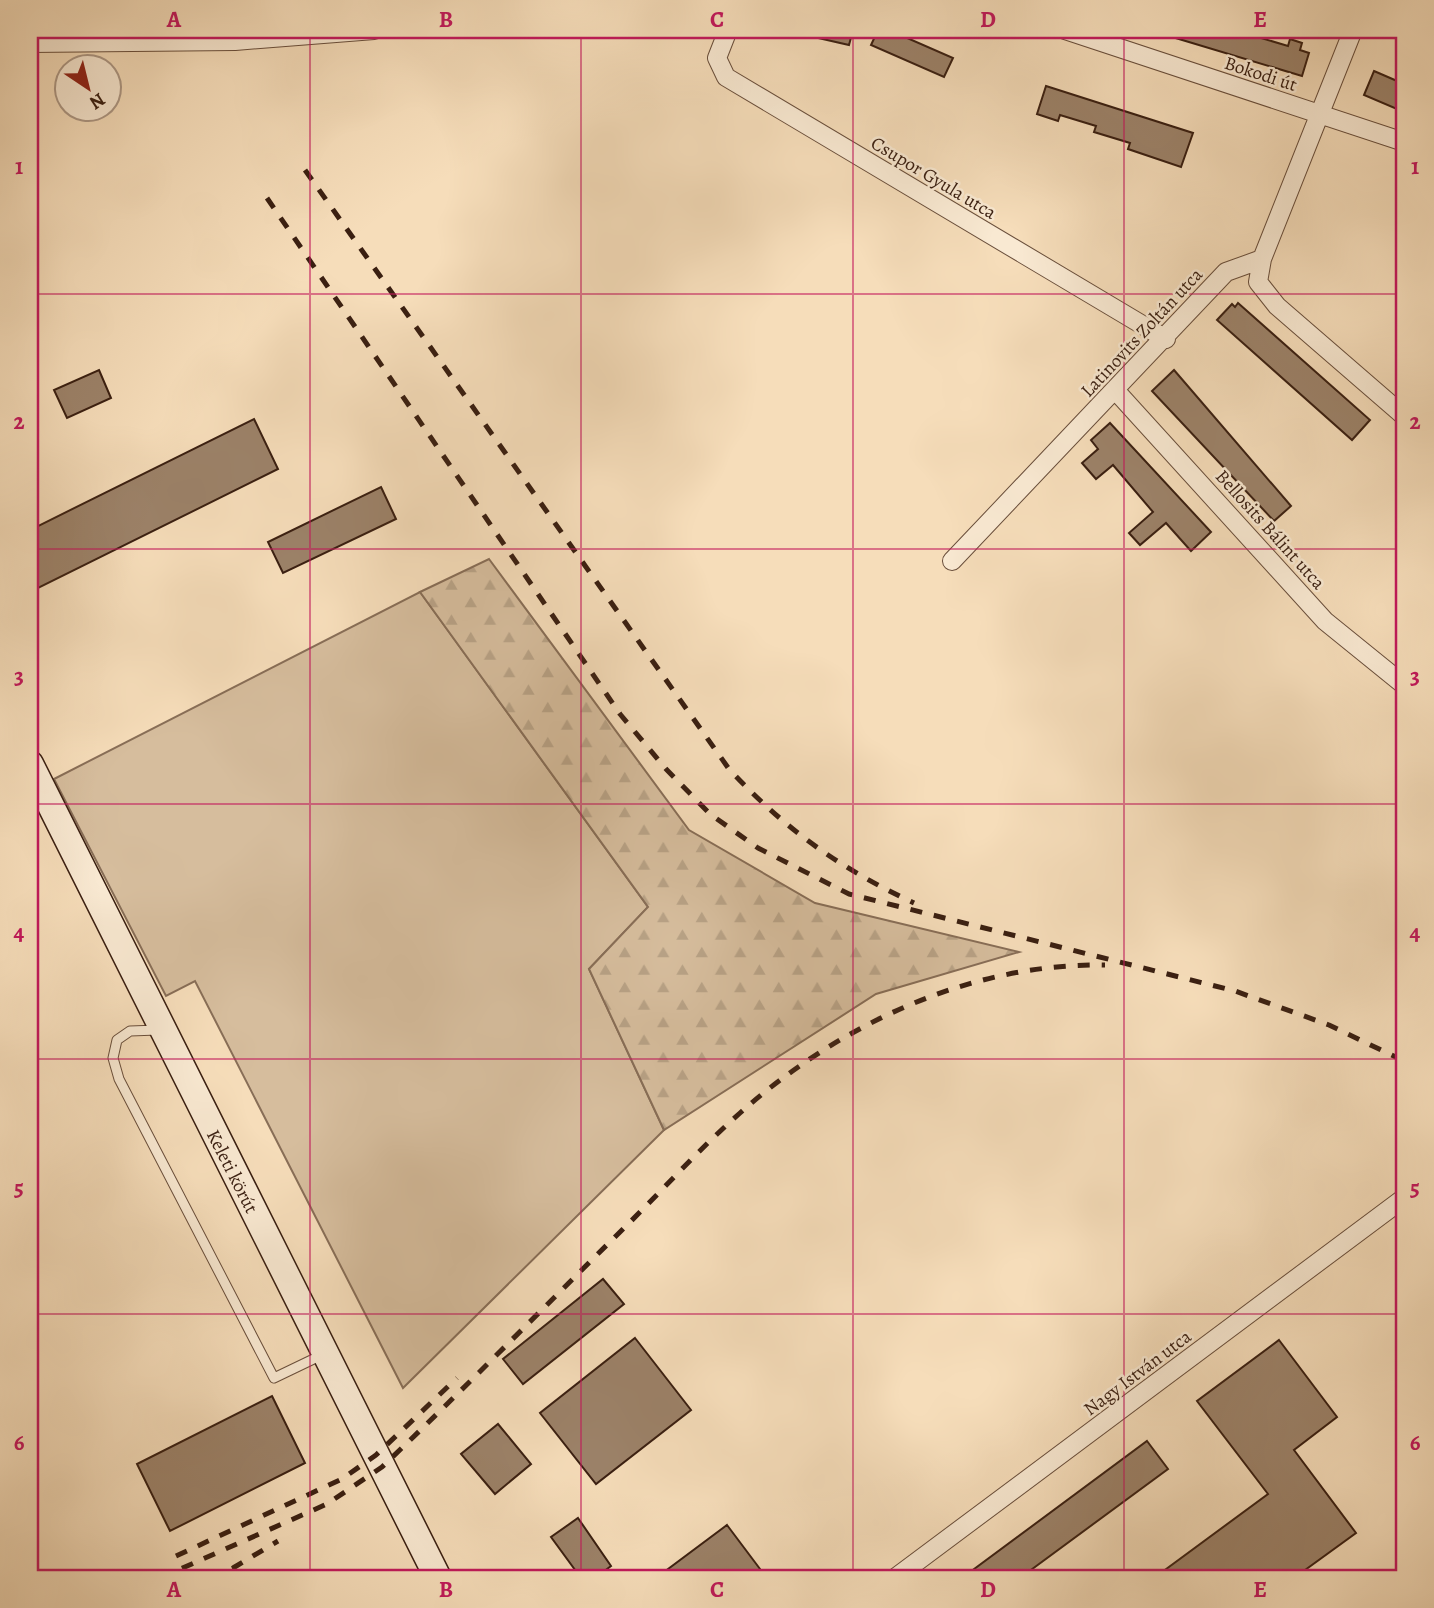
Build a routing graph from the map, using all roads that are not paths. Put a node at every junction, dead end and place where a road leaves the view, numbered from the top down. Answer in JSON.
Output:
{"nodes":[{"id":1,"x":374,"y":30,"type":"edge"},
{"id":2,"x":728,"y":30,"type":"edge"},
{"id":3,"x":1065,"y":30,"type":"edge"},
{"id":4,"x":1353,"y":30,"type":"edge"},
{"id":5,"x":30,"y":43,"type":"edge"},
{"id":6,"x":1319,"y":114,"type":"junction"},
{"id":7,"x":1404,"y":142,"type":"edge"},
{"id":8,"x":1262,"y":259,"type":"junction"},
{"id":9,"x":1166,"y":339,"type":"junction"},
{"id":10,"x":1116,"y":391,"type":"junction"},
{"id":11,"x":1404,"y":416,"type":"edge"},
{"id":12,"x":952,"y":561,"type":"dead end"},
{"id":13,"x":1404,"y":685,"type":"edge"},
{"id":14,"x":30,"y":764,"type":"edge"},
{"id":15,"x":162,"y":1029,"type":"junction"},
{"id":16,"x":1404,"y":1199,"type":"edge"},
{"id":17,"x":325,"y":1354,"type":"junction"},
{"id":18,"x":438,"y":1578,"type":"edge"},
{"id":19,"x":895,"y":1578,"type":"edge"}],
"edges":[{"from":1,"to":5,"type":"street"},
{"from":2,"to":9,"type":"street","name":"Csupor Gyula utca"},
{"from":3,"to":6,"type":"street","name":"Bokodi út"},
{"from":4,"to":6,"type":"street"},
{"from":6,"to":7,"type":"street","name":"Bokodi út"},
{"from":6,"to":8,"type":"street"},
{"from":8,"to":9,"type":"street","name":"Latinovits Zoltán utca"},
{"from":8,"to":11,"type":"street"},
{"from":9,"to":10,"type":"street","name":"Latinovits Zoltán utca"},
{"from":10,"to":12,"type":"street","name":"Latinovits Zoltán utca"},
{"from":10,"to":13,"type":"street","name":"Bellosits Bálint utca"},
{"from":14,"to":15,"type":"main road","name":"Keleti körút"},
{"from":15,"to":17,"type":"main road","name":"Keleti körút"},
{"from":15,"to":17,"type":"lane"},
{"from":16,"to":19,"type":"street","name":"Nagy István utca"},
{"from":17,"to":18,"type":"main road","name":"Keleti körút"}]}
